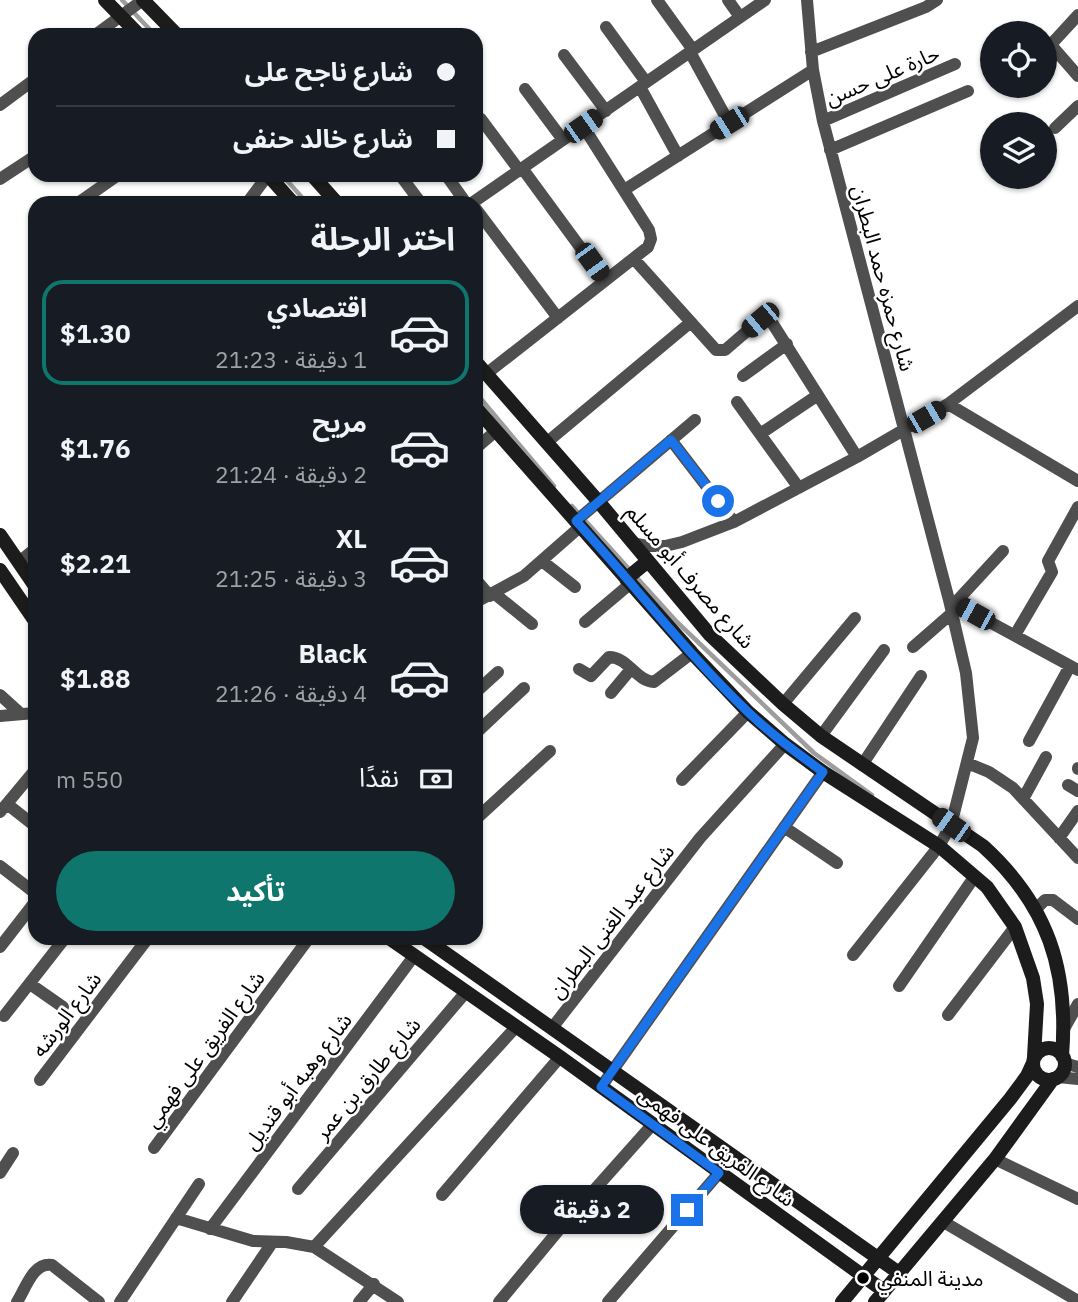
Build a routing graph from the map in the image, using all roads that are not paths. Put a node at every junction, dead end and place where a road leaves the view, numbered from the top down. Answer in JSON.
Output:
{"nodes":[{"id":1,"x":104,"y":0,"type":"edge"},
{"id":2,"x":143,"y":0,"type":"edge"},
{"id":3,"x":657,"y":0,"type":"edge"},
{"id":4,"x":728,"y":0,"type":"edge"},
{"id":5,"x":765,"y":0,"type":"edge"},
{"id":6,"x":807,"y":0,"type":"edge"},
{"id":7,"x":937,"y":0,"type":"edge"},
{"id":8,"x":1078,"y":15,"type":"edge"},
{"id":9,"x":121,"y":16,"type":"junction"},
{"id":10,"x":740,"y":17,"type":"junction"},
{"id":11,"x":606,"y":27,"type":"dead end"},
{"id":12,"x":105,"y":28,"type":"edge"},
{"id":13,"x":132,"y":28,"type":"edge"},
{"id":14,"x":170,"y":28,"type":"edge"},
{"id":15,"x":1057,"y":38,"type":"edge"},
{"id":16,"x":692,"y":51,"type":"junction"},
{"id":17,"x":811,"y":52,"type":"junction"},
{"id":18,"x":564,"y":55,"type":"dead end"},
{"id":19,"x":1057,"y":56,"type":"edge"},
{"id":20,"x":955,"y":64,"type":"dead end"},
{"id":21,"x":813,"y":70,"type":"junction"},
{"id":22,"x":1078,"y":76,"type":"edge"},
{"id":23,"x":28,"y":84,"type":"edge"},
{"id":24,"x":643,"y":84,"type":"junction"},
{"id":25,"x":525,"y":89,"type":"dead end"},
{"id":26,"x":968,"y":91,"type":"dead end"},
{"id":27,"x":0,"y":105,"type":"edge"},
{"id":28,"x":1078,"y":106,"type":"edge"},
{"id":29,"x":606,"y":110,"type":"junction"},
{"id":30,"x":823,"y":121,"type":"junction"},
{"id":31,"x":483,"y":122,"type":"edge"},
{"id":32,"x":729,"y":123,"type":"junction"},
{"id":33,"x":583,"y":126,"type":"junction"},
{"id":34,"x":1057,"y":126,"type":"edge"},
{"id":35,"x":562,"y":140,"type":"junction"},
{"id":36,"x":831,"y":150,"type":"junction"},
{"id":37,"x":678,"y":156,"type":"junction"},
{"id":38,"x":28,"y":160,"type":"edge"},
{"id":39,"x":521,"y":169,"type":"junction"},
{"id":40,"x":0,"y":178,"type":"edge"},
{"id":41,"x":108,"y":182,"type":"edge"},
{"id":42,"x":274,"y":182,"type":"edge"},
{"id":43,"x":318,"y":182,"type":"edge"},
{"id":44,"x":624,"y":190,"type":"junction"},
{"id":45,"x":88,"y":196,"type":"edge"},
{"id":46,"x":287,"y":196,"type":"edge"},
{"id":47,"x":331,"y":196,"type":"edge"},
{"id":48,"x":482,"y":196,"type":"edge"},
{"id":49,"x":483,"y":218,"type":"edge"},
{"id":50,"x":634,"y":259,"type":"junction"},
{"id":51,"x":605,"y":281,"type":"junction"},
{"id":52,"x":1078,"y":306,"type":"edge"},
{"id":53,"x":558,"y":318,"type":"junction"},
{"id":54,"x":691,"y":322,"type":"junction"},
{"id":55,"x":787,"y":344,"type":"junction"},
{"id":56,"x":483,"y":370,"type":"edge"},
{"id":57,"x":486,"y":374,"type":"junction"},
{"id":58,"x":743,"y":376,"type":"dead end"},
{"id":59,"x":818,"y":395,"type":"junction"},
{"id":60,"x":737,"y":402,"type":"dead end"},
{"id":61,"x":948,"y":404,"type":"junction"},
{"id":62,"x":483,"y":416,"type":"edge"},
{"id":63,"x":695,"y":420,"type":"dead end"},
{"id":64,"x":904,"y":430,"type":"junction"},
{"id":65,"x":496,"y":431,"type":"junction"},
{"id":66,"x":760,"y":435,"type":"junction"},
{"id":67,"x":671,"y":440,"type":"junction"},
{"id":68,"x":483,"y":442,"type":"edge"},
{"id":69,"x":546,"y":443,"type":"junction"},
{"id":70,"x":858,"y":457,"type":"junction"},
{"id":71,"x":1078,"y":481,"type":"edge"},
{"id":72,"x":799,"y":488,"type":"junction"},
{"id":73,"x":598,"y":501,"type":"junction"},
{"id":74,"x":1078,"y":507,"type":"edge"},
{"id":75,"x":734,"y":522,"type":"junction"},
{"id":76,"x":579,"y":523,"type":"junction"},
{"id":77,"x":0,"y":535,"type":"edge"},
{"id":78,"x":632,"y":543,"type":"junction"},
{"id":79,"x":1003,"y":551,"type":"dead end"},
{"id":80,"x":28,"y":555,"type":"edge"},
{"id":81,"x":542,"y":561,"type":"junction"},
{"id":82,"x":648,"y":561,"type":"junction"},
{"id":83,"x":19,"y":562,"type":"junction"},
{"id":84,"x":0,"y":570,"type":"edge"},
{"id":85,"x":28,"y":576,"type":"edge"},
{"id":86,"x":628,"y":581,"type":"junction"},
{"id":87,"x":483,"y":587,"type":"edge"},
{"id":88,"x":575,"y":587,"type":"dead end"},
{"id":89,"x":492,"y":595,"type":"junction"},
{"id":90,"x":483,"y":599,"type":"edge"},
{"id":91,"x":952,"y":605,"type":"junction"},
{"id":92,"x":28,"y":611,"type":"edge"},
{"id":93,"x":855,"y":618,"type":"dead end"},
{"id":94,"x":585,"y":622,"type":"dead end"},
{"id":95,"x":532,"y":624,"type":"dead end"},
{"id":96,"x":1015,"y":635,"type":"junction"},
{"id":97,"x":913,"y":648,"type":"dead end"},
{"id":98,"x":884,"y":650,"type":"dead end"},
{"id":99,"x":692,"y":653,"type":"junction"},
{"id":100,"x":631,"y":668,"type":"junction"},
{"id":101,"x":1074,"y":668,"type":"edge"},
{"id":102,"x":579,"y":669,"type":"dead end"},
{"id":103,"x":498,"y":672,"type":"dead end"},
{"id":104,"x":921,"y":676,"type":"dead end"},
{"id":105,"x":483,"y":686,"type":"edge"},
{"id":106,"x":524,"y":688,"type":"dead end"},
{"id":107,"x":611,"y":693,"type":"dead end"},
{"id":108,"x":0,"y":695,"type":"edge"},
{"id":109,"x":783,"y":704,"type":"junction"},
{"id":110,"x":748,"y":712,"type":"junction"},
{"id":111,"x":28,"y":714,"type":"edge"},
{"id":112,"x":21,"y":715,"type":"junction"},
{"id":113,"x":2,"y":718,"type":"edge"},
{"id":114,"x":483,"y":726,"type":"edge"},
{"id":115,"x":821,"y":736,"type":"junction"},
{"id":116,"x":1029,"y":741,"type":"dead end"},
{"id":117,"x":785,"y":744,"type":"junction"},
{"id":118,"x":550,"y":751,"type":"dead end"},
{"id":119,"x":1046,"y":757,"type":"dead end"},
{"id":120,"x":967,"y":763,"type":"junction"},
{"id":121,"x":862,"y":765,"type":"junction"},
{"id":122,"x":823,"y":772,"type":"junction"},
{"id":123,"x":28,"y":778,"type":"edge"},
{"id":124,"x":682,"y":780,"type":"dead end"},
{"id":125,"x":1023,"y":799,"type":"junction"},
{"id":126,"x":3,"y":808,"type":"edge"},
{"id":127,"x":1078,"y":811,"type":"edge"},
{"id":128,"x":483,"y":813,"type":"edge"},
{"id":129,"x":28,"y":822,"type":"edge"},
{"id":130,"x":951,"y":825,"type":"junction"},
{"id":131,"x":784,"y":827,"type":"junction"},
{"id":132,"x":1059,"y":838,"type":"junction"},
{"id":133,"x":939,"y":846,"type":"junction"},
{"id":134,"x":1078,"y":858,"type":"edge"},
{"id":135,"x":837,"y":863,"type":"dead end"},
{"id":136,"x":0,"y":866,"type":"edge"},
{"id":137,"x":975,"y":876,"type":"junction"},
{"id":138,"x":28,"y":888,"type":"edge"},
{"id":139,"x":1036,"y":909,"type":"junction"},
{"id":140,"x":28,"y":911,"type":"edge"},
{"id":141,"x":1078,"y":919,"type":"edge"},
{"id":142,"x":1015,"y":927,"type":"junction"},
{"id":143,"x":60,"y":945,"type":"edge"},
{"id":144,"x":143,"y":945,"type":"edge"},
{"id":145,"x":304,"y":945,"type":"edge"},
{"id":146,"x":399,"y":945,"type":"edge"},
{"id":147,"x":434,"y":945,"type":"edge"},
{"id":148,"x":0,"y":947,"type":"edge"},
{"id":149,"x":853,"y":955,"type":"dead end"},
{"id":150,"x":414,"y":956,"type":"junction"},
{"id":151,"x":30,"y":984,"type":"junction"},
{"id":152,"x":899,"y":986,"type":"dead end"},
{"id":153,"x":466,"y":992,"type":"junction"},
{"id":154,"x":1078,"y":1004,"type":"edge"},
{"id":155,"x":63,"y":1007,"type":"dead end"},
{"id":156,"x":948,"y":1015,"type":"dead end"},
{"id":157,"x":5,"y":1016,"type":"dead end"},
{"id":158,"x":516,"y":1027,"type":"junction"},
{"id":159,"x":1065,"y":1027,"type":"junction"},
{"id":160,"x":552,"y":1028,"type":"junction"},
{"id":161,"x":560,"y":1057,"type":"junction"},
{"id":162,"x":1034,"y":1060,"type":"junction"},
{"id":163,"x":1068,"y":1062,"type":"edge"},
{"id":164,"x":613,"y":1071,"type":"junction"},
{"id":165,"x":1055,"y":1078,"type":"junction"},
{"id":166,"x":1078,"y":1079,"type":"edge"},
{"id":167,"x":40,"y":1080,"type":"dead end"},
{"id":168,"x":601,"y":1087,"type":"junction"},
{"id":169,"x":652,"y":1125,"type":"junction"},
{"id":170,"x":154,"y":1148,"type":"dead end"},
{"id":171,"x":13,"y":1153,"type":"dead end"},
{"id":172,"x":995,"y":1159,"type":"junction"},
{"id":173,"x":0,"y":1173,"type":"edge"},
{"id":174,"x":719,"y":1173,"type":"junction"},
{"id":175,"x":199,"y":1184,"type":"dead end"},
{"id":176,"x":298,"y":1189,"type":"dead end"},
{"id":177,"x":442,"y":1195,"type":"dead end"},
{"id":178,"x":1078,"y":1199,"type":"edge"},
{"id":179,"x":176,"y":1218,"type":"junction"},
{"id":180,"x":942,"y":1222,"type":"junction"},
{"id":181,"x":210,"y":1229,"type":"junction"},
{"id":182,"x":272,"y":1243,"type":"junction"},
{"id":183,"x":314,"y":1247,"type":"junction"},
{"id":184,"x":879,"y":1259,"type":"junction"},
{"id":185,"x":899,"y":1273,"type":"junction"},
{"id":186,"x":864,"y":1277,"type":"junction"},
{"id":187,"x":374,"y":1284,"type":"junction"},
{"id":188,"x":879,"y":1297,"type":"edge"},
{"id":189,"x":1078,"y":1301,"type":"edge"},
{"id":190,"x":18,"y":1302,"type":"edge"},
{"id":191,"x":99,"y":1302,"type":"edge"},
{"id":192,"x":120,"y":1302,"type":"edge"},
{"id":193,"x":232,"y":1302,"type":"edge"},
{"id":194,"x":359,"y":1302,"type":"edge"},
{"id":195,"x":398,"y":1302,"type":"edge"},
{"id":196,"x":499,"y":1302,"type":"edge"},
{"id":197,"x":608,"y":1302,"type":"edge"},
{"id":198,"x":842,"y":1302,"type":"edge"}],
"edges":[{"from":1,"to":9,"type":"street"},
{"from":2,"to":9,"type":"street"},
{"from":2,"to":14,"type":"street"},
{"from":3,"to":16,"type":"street"},
{"from":4,"to":10,"type":"street"},
{"from":5,"to":10,"type":"street"},
{"from":6,"to":17,"type":"street","name":"شارع حمزه حمد البطران"},
{"from":7,"to":17,"type":"street"},
{"from":8,"to":15,"type":"street"},
{"from":9,"to":12,"type":"street"},
{"from":9,"to":13,"type":"street"},
{"from":10,"to":16,"type":"street"},
{"from":11,"to":24,"type":"street"},
{"from":16,"to":24,"type":"street"},
{"from":16,"to":32,"type":"street"},
{"from":17,"to":21,"type":"street","name":"شارع حمزه حمد البطران"},
{"from":18,"to":29,"type":"street"},
{"from":19,"to":22,"type":"street"},
{"from":20,"to":30,"type":"street","name":"حارة على حسن"},
{"from":21,"to":30,"type":"street","name":"شارع حمزه حمد البطران"},
{"from":21,"to":32,"type":"street"},
{"from":23,"to":27,"type":"street"},
{"from":24,"to":29,"type":"street"},
{"from":24,"to":37,"type":"street"},
{"from":25,"to":35,"type":"street"},
{"from":26,"to":36,"type":"street"},
{"from":28,"to":34,"type":"street"},
{"from":29,"to":33,"type":"street"},
{"from":30,"to":36,"type":"street","name":"شارع حمزه حمد البطران"},
{"from":31,"to":39,"type":"street"},
{"from":32,"to":37,"type":"street"},
{"from":33,"to":35,"type":"street"},
{"from":33,"to":44,"type":"street"},
{"from":35,"to":39,"type":"street"},
{"from":36,"to":64,"type":"street","name":"شارع حمزه حمد البطران"},
{"from":37,"to":44,"type":"street"},
{"from":38,"to":40,"type":"street"},
{"from":39,"to":48,"type":"street"},
{"from":39,"to":51,"type":"street"},
{"from":41,"to":45,"type":"street"},
{"from":42,"to":46,"type":"street"},
{"from":43,"to":47,"type":"street"},
{"from":44,"to":50,"type":"street"},
{"from":49,"to":53,"type":"street"},
{"from":50,"to":51,"type":"street"},
{"from":50,"to":54,"type":"street"},
{"from":51,"to":53,"type":"street"},
{"from":52,"to":61,"type":"street"},
{"from":53,"to":57,"type":"street"},
{"from":54,"to":55,"type":"street"},
{"from":54,"to":69,"type":"street"},
{"from":55,"to":58,"type":"street"},
{"from":55,"to":59,"type":"street"},
{"from":56,"to":57,"type":"street","name":"شارع مصرف أبو مسلم"},
{"from":57,"to":69,"type":"street","name":"شارع مصرف أبو مسلم"},
{"from":59,"to":66,"type":"street"},
{"from":59,"to":70,"type":"street"},
{"from":60,"to":66,"type":"street"},
{"from":61,"to":64,"type":"street"},
{"from":61,"to":71,"type":"street"},
{"from":62,"to":65,"type":"street"},
{"from":63,"to":67,"type":"street"},
{"from":64,"to":70,"type":"street"},
{"from":64,"to":91,"type":"street","name":"شارع حمزه حمد البطران"},
{"from":65,"to":68,"type":"street"},
{"from":65,"to":76,"type":"street"},
{"from":66,"to":72,"type":"street"},
{"from":67,"to":73,"type":"street"},
{"from":67,"to":75,"type":"street"},
{"from":69,"to":73,"type":"street","name":"شارع مصرف أبو مسلم"},
{"from":70,"to":72,"type":"street"},
{"from":72,"to":75,"type":"street"},
{"from":73,"to":76,"type":"street"},
{"from":73,"to":78,"type":"street","name":"شارع مصرف أبو مسلم"},
{"from":74,"to":96,"type":"street"},
{"from":75,"to":78,"type":"street"},
{"from":76,"to":81,"type":"street"},
{"from":76,"to":86,"type":"street"},
{"from":77,"to":83,"type":"street"},
{"from":78,"to":82,"type":"street","name":"شارع مصرف أبو مسلم"},
{"from":79,"to":91,"type":"street"},
{"from":80,"to":83,"type":"street"},
{"from":81,"to":88,"type":"street"},
{"from":81,"to":89,"type":"street"},
{"from":82,"to":86,"type":"street"},
{"from":82,"to":109,"type":"street","name":"شارع مصرف أبو مسلم"},
{"from":83,"to":85,"type":"street"},
{"from":84,"to":92,"type":"street"},
{"from":86,"to":94,"type":"street"},
{"from":86,"to":99,"type":"street"},
{"from":87,"to":89,"type":"street"},
{"from":89,"to":90,"type":"street"},
{"from":89,"to":95,"type":"street"},
{"from":91,"to":96,"type":"street"},
{"from":91,"to":97,"type":"street"},
{"from":91,"to":120,"type":"street","name":"شارع حمزه حمد البطران"},
{"from":93,"to":109,"type":"street"},
{"from":96,"to":101,"type":"street"},
{"from":98,"to":115,"type":"street"},
{"from":99,"to":100,"type":"street"},
{"from":99,"to":110,"type":"street"},
{"from":100,"to":102,"type":"street"},
{"from":100,"to":107,"type":"street"},
{"from":101,"to":116,"type":"street"},
{"from":103,"to":105,"type":"street"},
{"from":104,"to":121,"type":"street"},
{"from":106,"to":114,"type":"street"},
{"from":108,"to":112,"type":"street"},
{"from":109,"to":115,"type":"street","name":"شارع مصرف أبو مسلم"},
{"from":110,"to":117,"type":"street"},
{"from":110,"to":124,"type":"street"},
{"from":111,"to":112,"type":"street"},
{"from":112,"to":113,"type":"street"},
{"from":115,"to":121,"type":"street","name":"شارع مصرف أبو مسلم"},
{"from":117,"to":122,"type":"street"},
{"from":117,"to":160,"type":"street","name":"شارع عبد الغنى البطران"},
{"from":118,"to":128,"type":"street"},
{"from":119,"to":125,"type":"street"},
{"from":120,"to":125,"type":"street"},
{"from":120,"to":130,"type":"street","name":"شارع حمزه حمد البطران"},
{"from":121,"to":130,"type":"street","name":"شارع مصرف أبو مسلم"},
{"from":122,"to":131,"type":"street"},
{"from":122,"to":133,"type":"street"},
{"from":123,"to":126,"type":"street"},
{"from":125,"to":132,"type":"street"},
{"from":126,"to":129,"type":"street"},
{"from":127,"to":132,"type":"street"},
{"from":130,"to":133,"type":"street","name":"شارع حمزه حمد البطران"},
{"from":130,"to":139,"type":"street","name":"شارع مصرف أبو مسلم"},
{"from":131,"to":135,"type":"street"},
{"from":131,"to":164,"type":"street"},
{"from":132,"to":134,"type":"street"},
{"from":133,"to":137,"type":"street"},
{"from":133,"to":149,"type":"street","name":"شارع حمزه حمد البطران"},
{"from":136,"to":138,"type":"street"},
{"from":137,"to":142,"type":"street"},
{"from":137,"to":152,"type":"street"},
{"from":139,"to":141,"type":"street"},
{"from":139,"to":159,"type":"street","name":"شارع مصرف أبو مسلم"},
{"from":140,"to":148,"type":"street"},
{"from":142,"to":156,"type":"street"},
{"from":142,"to":162,"type":"street"},
{"from":143,"to":151,"type":"street"},
{"from":144,"to":167,"type":"street","name":"شارع الورشه"},
{"from":145,"to":170,"type":"street","name":"شارع الفريق على فهمي"},
{"from":146,"to":150,"type":"street","name":"شارع الفريق على فهمى"},
{"from":147,"to":160,"type":"street","name":"شارع الفريق على فهمى"},
{"from":150,"to":153,"type":"street","name":"شارع الفريق على فهمى"},
{"from":150,"to":181,"type":"street","name":"شارع وهبه أبو قنديل"},
{"from":151,"to":155,"type":"street"},
{"from":151,"to":157,"type":"street"},
{"from":153,"to":158,"type":"street","name":"شارع الفريق على فهمى"},
{"from":153,"to":176,"type":"street","name":"شارع طارق بن عمر"},
{"from":154,"to":159,"type":"street"},
{"from":158,"to":161,"type":"street","name":"شارع الفريق على فهمى"},
{"from":158,"to":183,"type":"street"},
{"from":159,"to":163,"type":"street","name":"شارع مصرف أبو مسلم"},
{"from":160,"to":164,"type":"street","name":"شارع الفريق على فهمى"},
{"from":161,"to":168,"type":"street","name":"شارع الفريق على فهمى"},
{"from":161,"to":177,"type":"street"},
{"from":162,"to":163,"type":"street"},
{"from":162,"to":165,"type":"street"},
{"from":162,"to":184,"type":"street"},
{"from":163,"to":165,"type":"street"},
{"from":164,"to":168,"type":"street"},
{"from":164,"to":184,"type":"street","name":"شارع الفريق على فهمى"},
{"from":165,"to":166,"type":"street"},
{"from":165,"to":172,"type":"street"},
{"from":168,"to":169,"type":"street","name":"شارع الفريق على فهمى"},
{"from":169,"to":174,"type":"street","name":"شارع الفريق على فهمى"},
{"from":169,"to":196,"type":"street"},
{"from":171,"to":173,"type":"street"},
{"from":172,"to":178,"type":"street"},
{"from":172,"to":180,"type":"street"},
{"from":174,"to":186,"type":"street","name":"شارع الفريق على فهمى"},
{"from":174,"to":197,"type":"street"},
{"from":175,"to":179,"type":"street"},
{"from":179,"to":181,"type":"street"},
{"from":179,"to":192,"type":"street"},
{"from":180,"to":185,"type":"street"},
{"from":180,"to":189,"type":"street"},
{"from":181,"to":182,"type":"street"},
{"from":182,"to":183,"type":"street"},
{"from":182,"to":193,"type":"street"},
{"from":183,"to":187,"type":"street"},
{"from":184,"to":185,"type":"street","name":"شارع الفريق على فهمى"},
{"from":184,"to":186,"type":"street"},
{"from":185,"to":188,"type":"street"},
{"from":186,"to":188,"type":"street","name":"شارع الفريق على فهمى"},
{"from":186,"to":198,"type":"street"},
{"from":187,"to":194,"type":"street"},
{"from":187,"to":195,"type":"street"},
{"from":190,"to":191,"type":"street"}]}
